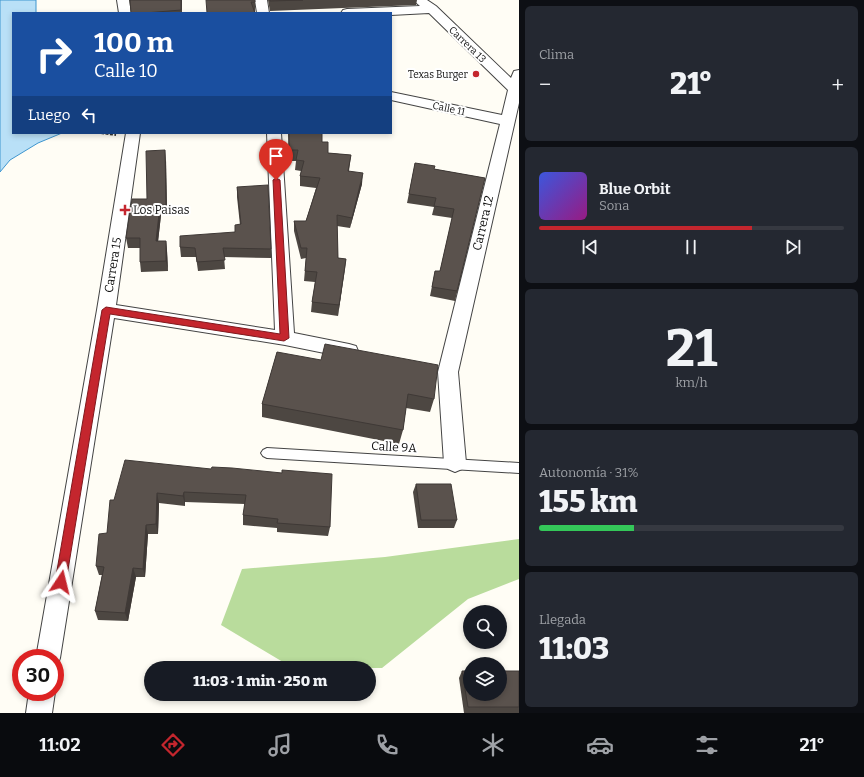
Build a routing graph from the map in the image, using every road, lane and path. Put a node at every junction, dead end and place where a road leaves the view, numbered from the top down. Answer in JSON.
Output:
{"nodes":[{"id":1,"x":123,"y":0,"type":"edge"},
{"id":2,"x":261,"y":0,"type":"edge"},
{"id":3,"x":419,"y":0,"type":"edge"},
{"id":4,"x":432,"y":9,"type":"junction"},
{"id":5,"x":125,"y":12,"type":"edge"},
{"id":6,"x":263,"y":12,"type":"edge"},
{"id":7,"x":368,"y":12,"type":"edge"},
{"id":8,"x":517,"y":81,"type":"edge"},
{"id":9,"x":392,"y":96,"type":"edge"},
{"id":10,"x":508,"y":120,"type":"junction"},
{"id":11,"x":133,"y":134,"type":"edge"},
{"id":12,"x":274,"y":134,"type":"edge"},
{"id":13,"x":106,"y":310,"type":"junction"},
{"id":14,"x":284,"y":338,"type":"junction"},
{"id":15,"x":362,"y":354,"type":"edge"},
{"id":16,"x":267,"y":453,"type":"dead end"},
{"id":17,"x":455,"y":463,"type":"junction"},
{"id":18,"x":519,"y":468,"type":"edge"},
{"id":19,"x":50,"y":649,"type":"edge"},
{"id":20,"x":41,"y":701,"type":"edge"},
{"id":21,"x":39,"y":713,"type":"edge"}],
"edges":[{"from":1,"to":5,"type":"street"},
{"from":2,"to":6,"type":"street"},
{"from":3,"to":4,"type":"street","name":"Carrera 13"},
{"from":4,"to":7,"type":"street"},
{"from":4,"to":8,"type":"street","name":"Carrera 13"},
{"from":8,"to":10,"type":"street","name":"Carrera 12"},
{"from":9,"to":10,"type":"street","name":"Calle 11"},
{"from":10,"to":17,"type":"street","name":"Carrera 12"},
{"from":11,"to":13,"type":"street","name":"Carrera 15"},
{"from":12,"to":14,"type":"street"},
{"from":13,"to":14,"type":"street"},
{"from":13,"to":19,"type":"street","name":"Carrera 15"},
{"from":14,"to":15,"type":"street"},
{"from":16,"to":17,"type":"lane","name":"Calle 9A"},
{"from":17,"to":18,"type":"lane","name":"Calle 9A"},
{"from":20,"to":21,"type":"street"}]}
